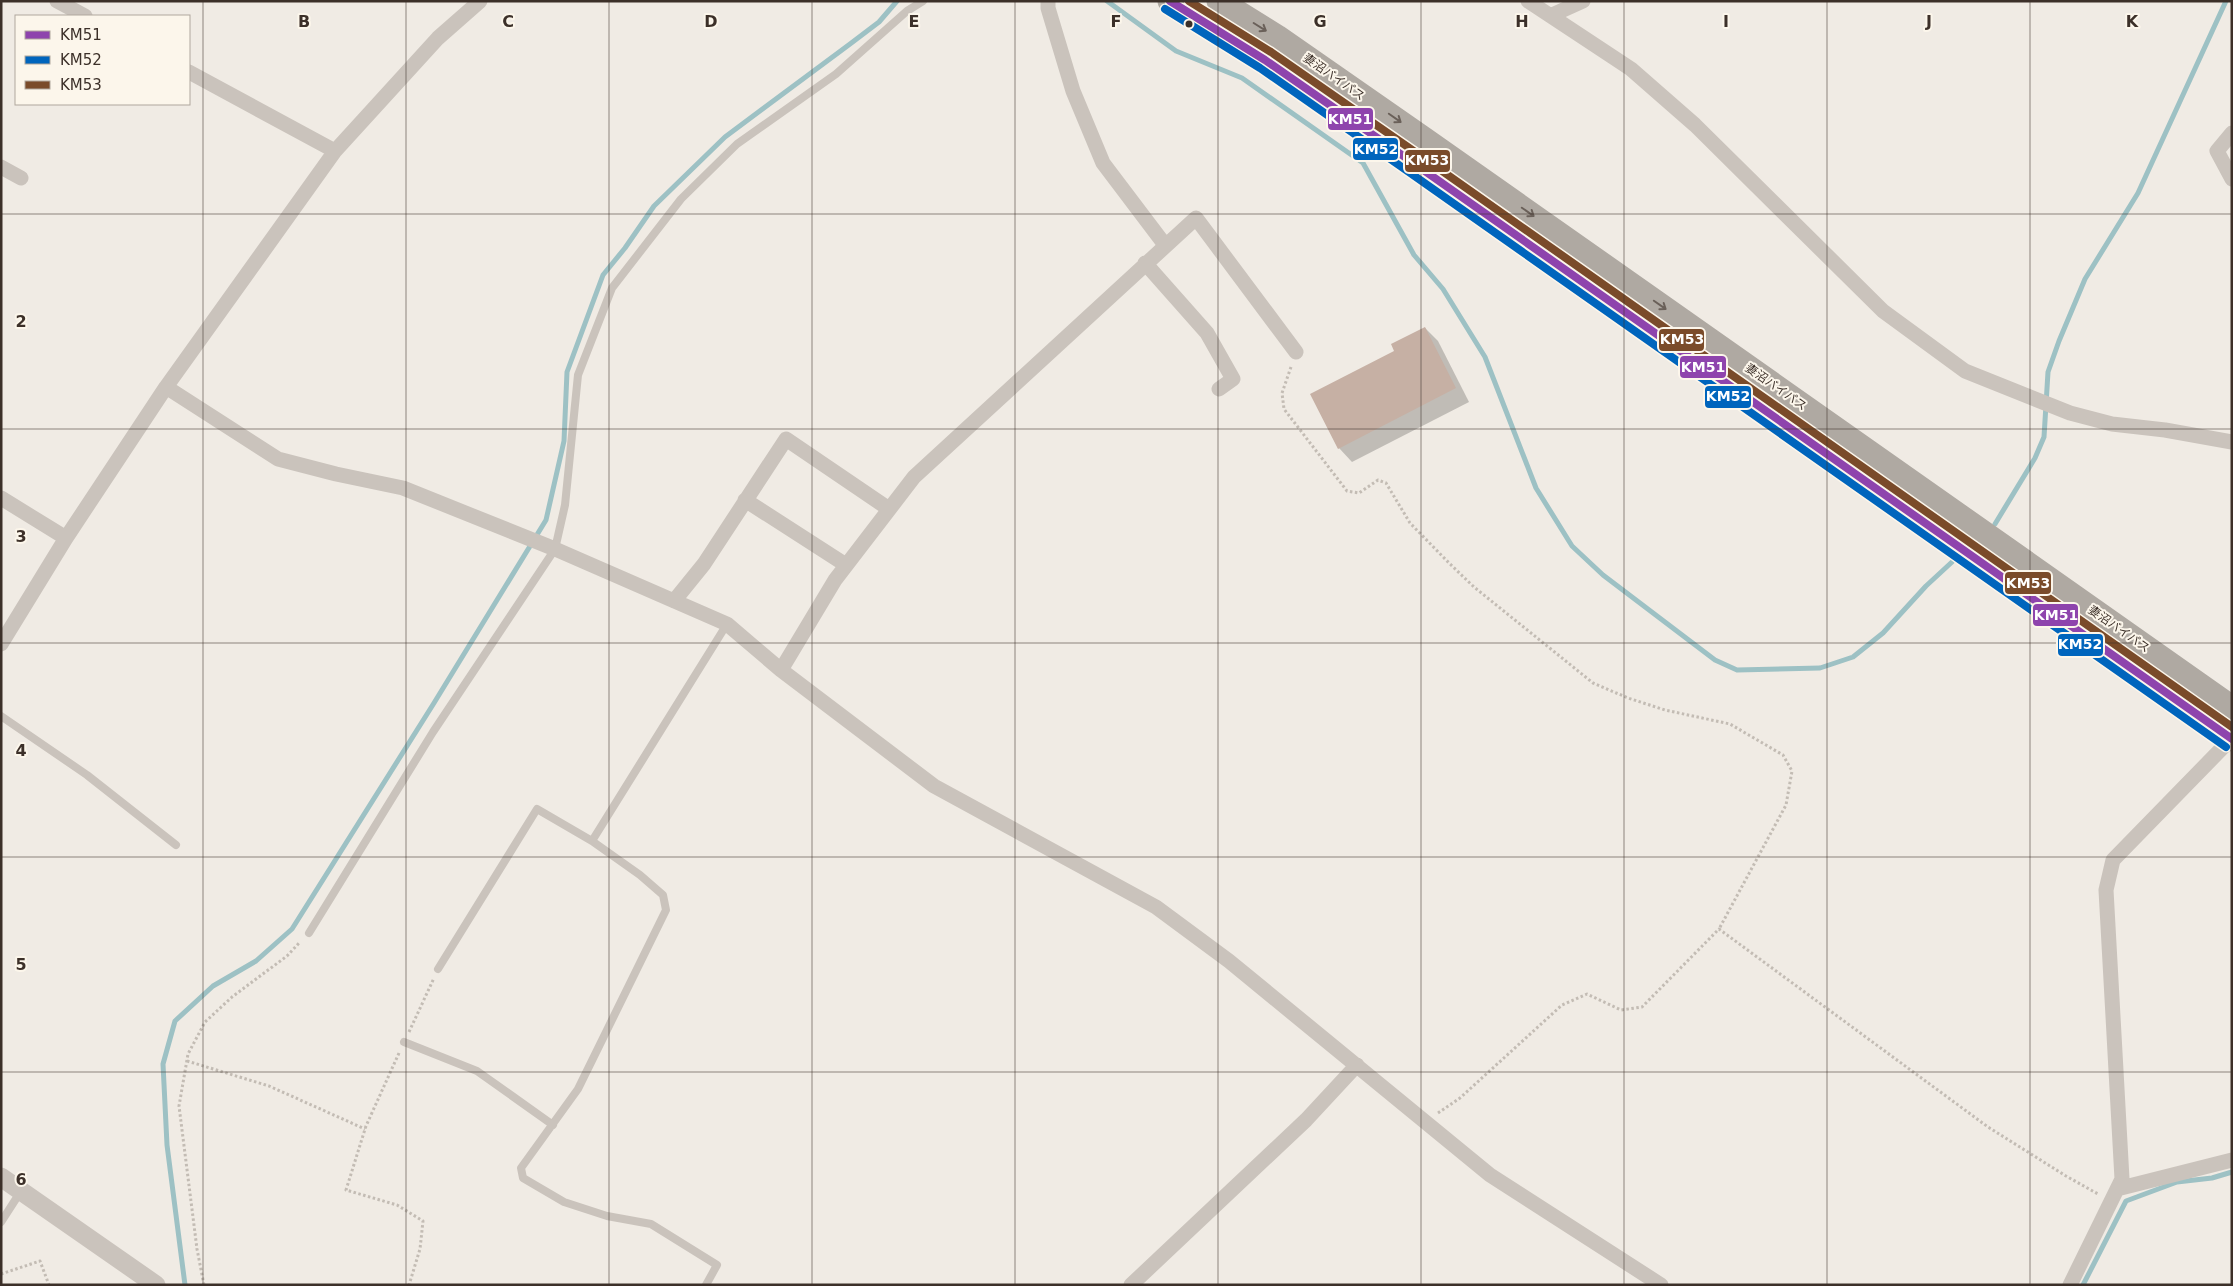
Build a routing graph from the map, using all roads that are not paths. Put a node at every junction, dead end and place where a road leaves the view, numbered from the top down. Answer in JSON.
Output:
{"nodes":[{"id":1,"x":57,"y":1,"type":"edge"},
{"id":2,"x":480,"y":1,"type":"edge"},
{"id":3,"x":922,"y":1,"type":"edge"},
{"id":4,"x":1048,"y":1,"type":"edge"},
{"id":5,"x":1170,"y":1,"type":"edge"},
{"id":6,"x":1219,"y":1,"type":"edge"},
{"id":7,"x":1528,"y":1,"type":"edge"},
{"id":8,"x":1583,"y":1,"type":"edge"},
{"id":9,"x":83,"y":15,"type":"edge"},
{"id":10,"x":1552,"y":16,"type":"junction"},
{"id":11,"x":190,"y":73,"type":"edge"},
{"id":12,"x":2232,"y":133,"type":"edge"},
{"id":13,"x":335,"y":151,"type":"junction"},
{"id":14,"x":1,"y":167,"type":"edge"},
{"id":15,"x":21,"y":178,"type":"dead end"},
{"id":16,"x":2232,"y":179,"type":"edge"},
{"id":17,"x":1164,"y":245,"type":"junction"},
{"id":18,"x":1145,"y":263,"type":"junction"},
{"id":19,"x":1296,"y":352,"type":"road end"},
{"id":20,"x":166,"y":387,"type":"junction"},
{"id":21,"x":1218,"y":389,"type":"dead end"},
{"id":22,"x":2232,"y":442,"type":"edge"},
{"id":23,"x":1,"y":498,"type":"edge"},
{"id":24,"x":746,"y":500,"type":"junction"},
{"id":25,"x":889,"y":509,"type":"junction"},
{"id":26,"x":66,"y":538,"type":"junction"},
{"id":27,"x":555,"y":549,"type":"junction"},
{"id":28,"x":846,"y":566,"type":"junction"},
{"id":29,"x":674,"y":601,"type":"junction"},
{"id":30,"x":727,"y":624,"type":"junction"},
{"id":31,"x":1,"y":644,"type":"edge"},
{"id":32,"x":781,"y":670,"type":"junction"},
{"id":33,"x":2232,"y":708,"type":"edge"},
{"id":34,"x":1,"y":716,"type":"edge"},
{"id":35,"x":2232,"y":738,"type":"edge"},
{"id":36,"x":592,"y":841,"type":"junction"},
{"id":37,"x":176,"y":845,"type":"dead end"},
{"id":38,"x":308,"y":933,"type":"road end"},
{"id":39,"x":438,"y":969,"type":"road end"},
{"id":40,"x":404,"y":1042,"type":"road end"},
{"id":41,"x":1357,"y":1065,"type":"junction"},
{"id":42,"x":553,"y":1125,"type":"junction"},
{"id":43,"x":2232,"y":1160,"type":"edge"},
{"id":44,"x":1,"y":1177,"type":"edge"},
{"id":45,"x":21,"y":1191,"type":"junction"},
{"id":46,"x":2114,"y":1195,"type":"junction"},
{"id":47,"x":1,"y":1222,"type":"edge"},
{"id":48,"x":156,"y":1285,"type":"edge"},
{"id":49,"x":706,"y":1285,"type":"edge"},
{"id":50,"x":1132,"y":1285,"type":"edge"},
{"id":51,"x":1661,"y":1285,"type":"edge"},
{"id":52,"x":2070,"y":1285,"type":"edge"}],
"edges":[{"from":1,"to":9,"type":"street"},
{"from":2,"to":13,"type":"street"},
{"from":3,"to":27,"type":"lane"},
{"from":4,"to":17,"type":"street"},
{"from":5,"to":35,"type":"highway","name":"妻沼バイパス"},
{"from":6,"to":33,"type":"highway","name":"妻沼バイパス","one_way":true},
{"from":7,"to":10,"type":"street"},
{"from":8,"to":10,"type":"street"},
{"from":10,"to":22,"type":"street"},
{"from":11,"to":13,"type":"street"},
{"from":12,"to":16,"type":"street"},
{"from":13,"to":20,"type":"street"},
{"from":14,"to":15,"type":"street"},
{"from":17,"to":18,"type":"street"},
{"from":17,"to":19,"type":"street"},
{"from":18,"to":21,"type":"street"},
{"from":18,"to":25,"type":"street"},
{"from":20,"to":26,"type":"street"},
{"from":20,"to":27,"type":"street"},
{"from":23,"to":26,"type":"street"},
{"from":24,"to":25,"type":"street"},
{"from":24,"to":28,"type":"street"},
{"from":24,"to":29,"type":"street"},
{"from":25,"to":28,"type":"street"},
{"from":26,"to":31,"type":"street"},
{"from":27,"to":29,"type":"street"},
{"from":27,"to":38,"type":"lane"},
{"from":28,"to":32,"type":"street"},
{"from":29,"to":30,"type":"street"},
{"from":30,"to":32,"type":"street"},
{"from":30,"to":36,"type":"lane"},
{"from":32,"to":41,"type":"street"},
{"from":34,"to":37,"type":"lane"},
{"from":35,"to":46,"type":"street"},
{"from":36,"to":39,"type":"lane"},
{"from":36,"to":42,"type":"lane"},
{"from":40,"to":42,"type":"lane"},
{"from":41,"to":50,"type":"street"},
{"from":41,"to":51,"type":"street"},
{"from":42,"to":49,"type":"lane"},
{"from":43,"to":46,"type":"street"},
{"from":44,"to":45,"type":"street"},
{"from":45,"to":47,"type":"lane"},
{"from":45,"to":48,"type":"street"},
{"from":46,"to":52,"type":"street"}]}
